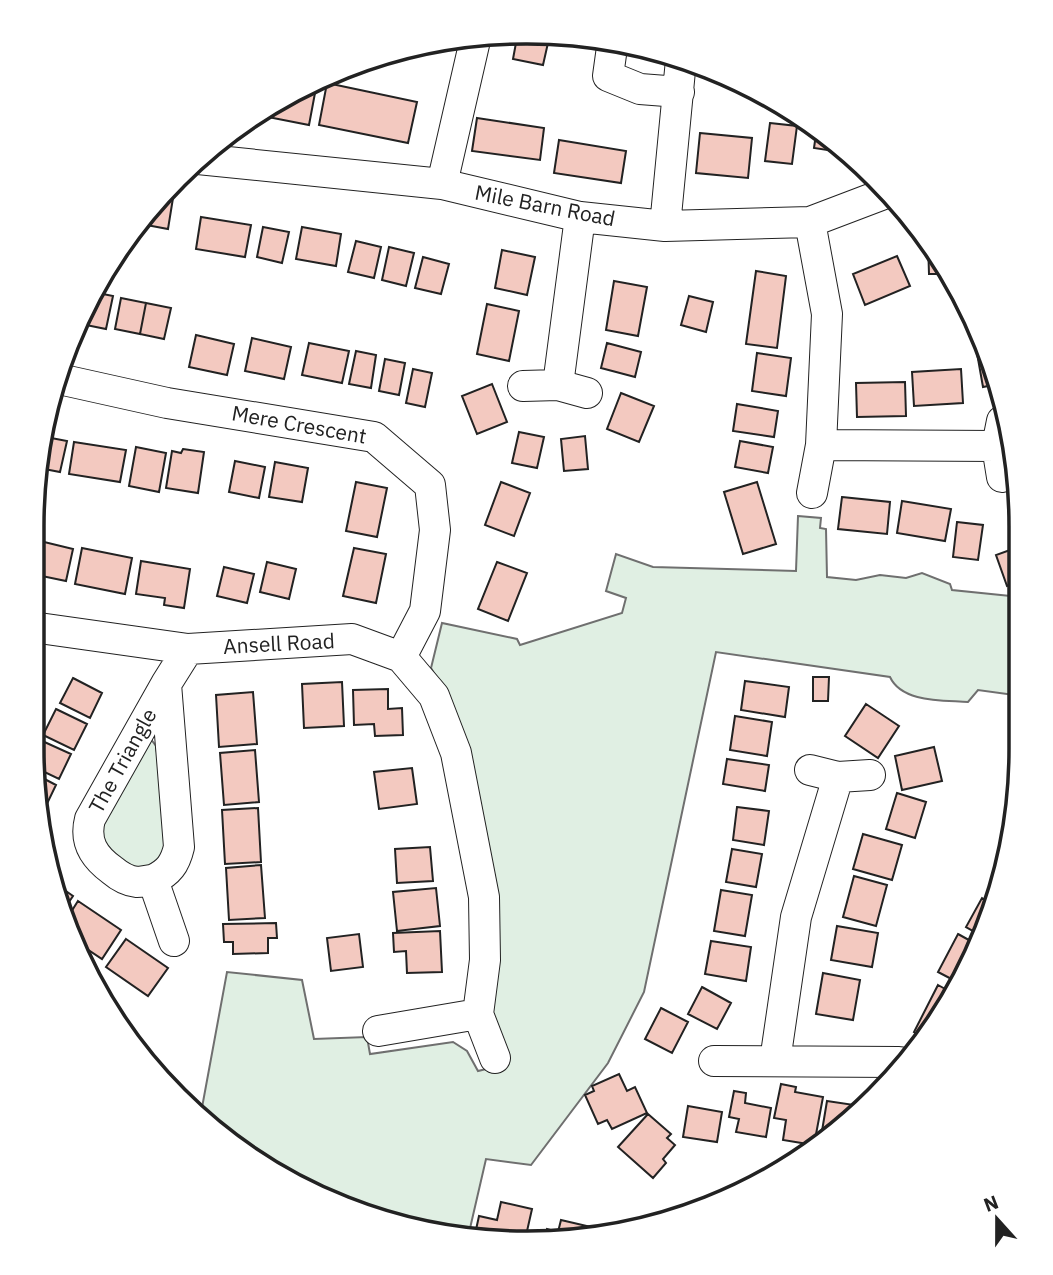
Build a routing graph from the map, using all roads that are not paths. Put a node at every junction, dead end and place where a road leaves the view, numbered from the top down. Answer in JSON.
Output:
{"nodes":[{"id":1,"x":473,"y":47,"type":"edge"},
{"id":2,"x":611,"y":51,"type":"edge"},
{"id":3,"x":680,"y":69,"type":"edge"},
{"id":4,"x":679,"y":92,"type":"junction"},
{"id":5,"x":212,"y":160,"type":"edge"},
{"id":6,"x":442,"y":184,"type":"junction"},
{"id":7,"x":878,"y":196,"type":"edge"},
{"id":8,"x":580,"y":217,"type":"junction"},
{"id":9,"x":810,"y":222,"type":"junction"},
{"id":10,"x":665,"y":226,"type":"junction"},
{"id":11,"x":66,"y":381,"type":"edge"},
{"id":12,"x":558,"y":385,"type":"junction"},
{"id":13,"x":523,"y":386,"type":"dead end"},
{"id":14,"x":587,"y":393,"type":"dead end"},
{"id":15,"x":821,"y":444,"type":"junction"},
{"id":16,"x":1002,"y":477,"type":"dead end"},
{"id":17,"x":812,"y":493,"type":"dead end"},
{"id":18,"x":44,"y":629,"type":"edge"},
{"id":19,"x":188,"y":649,"type":"junction"},
{"id":20,"x":401,"y":657,"type":"junction"},
{"id":21,"x":166,"y":684,"type":"junction"},
{"id":22,"x":870,"y":775,"type":"dead end"},
{"id":23,"x":153,"y":880,"type":"junction"},
{"id":24,"x":174,"y":941,"type":"dead end"},
{"id":25,"x":478,"y":1014,"type":"junction"},
{"id":26,"x":377,"y":1031,"type":"dead end"},
{"id":27,"x":495,"y":1058,"type":"dead end"},
{"id":28,"x":714,"y":1061,"type":"dead end"},
{"id":29,"x":775,"y":1061,"type":"junction"},
{"id":30,"x":893,"y":1062,"type":"edge"}],
"edges":[{"from":1,"to":6,"type":"street"},
{"from":2,"to":4,"type":"street"},
{"from":3,"to":4,"type":"street"},
{"from":4,"to":10,"type":"street"},
{"from":5,"to":6,"type":"street","name":"Mile Barn Road"},
{"from":6,"to":8,"type":"street","name":"Mile Barn Road"},
{"from":7,"to":9,"type":"street","name":"Mile Barn Road"},
{"from":8,"to":10,"type":"street","name":"Mile Barn Road"},
{"from":8,"to":12,"type":"street"},
{"from":9,"to":10,"type":"street","name":"Mile Barn Road"},
{"from":9,"to":15,"type":"street"},
{"from":11,"to":20,"type":"street","name":"Mere Crescent"},
{"from":12,"to":13,"type":"street"},
{"from":12,"to":14,"type":"street"},
{"from":15,"to":16,"type":"street"},
{"from":15,"to":17,"type":"street"},
{"from":18,"to":19,"type":"street","name":"Ansell Road"},
{"from":19,"to":20,"type":"street","name":"Ansell Road"},
{"from":19,"to":21,"type":"street","name":"The Triangle"},
{"from":20,"to":25,"type":"street"},
{"from":21,"to":23,"type":"street","name":"The Triangle"},
{"from":21,"to":23,"type":"street","name":"The Triangle"},
{"from":22,"to":29,"type":"street"},
{"from":23,"to":24,"type":"street"},
{"from":25,"to":26,"type":"street"},
{"from":25,"to":27,"type":"street"},
{"from":28,"to":29,"type":"street"},
{"from":29,"to":30,"type":"street"}]}
